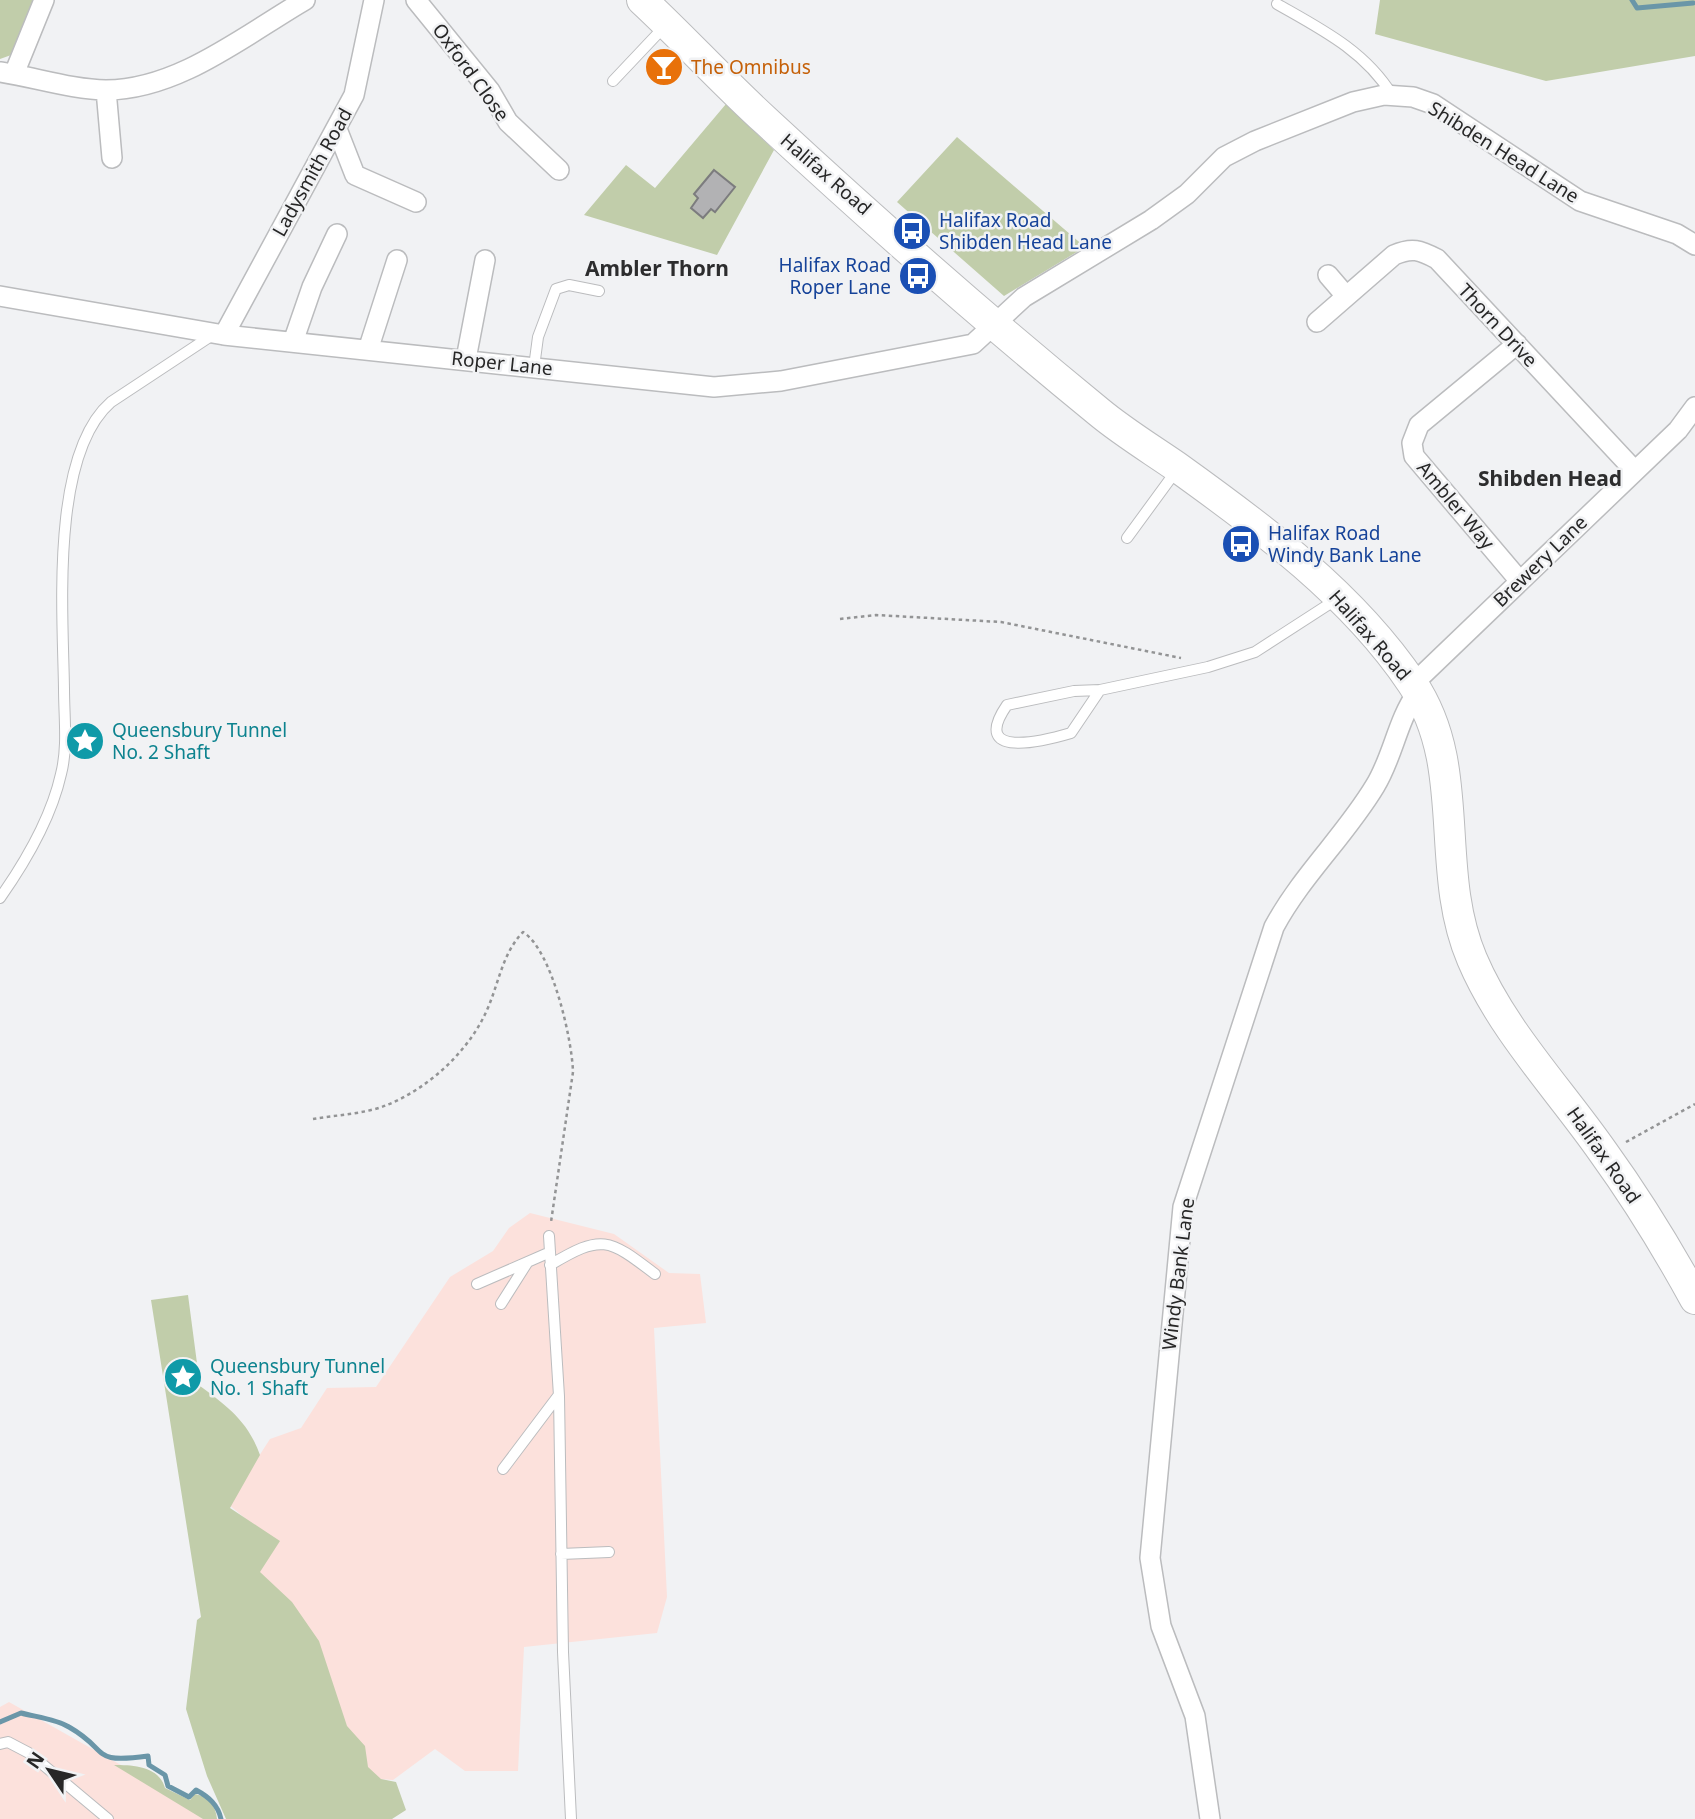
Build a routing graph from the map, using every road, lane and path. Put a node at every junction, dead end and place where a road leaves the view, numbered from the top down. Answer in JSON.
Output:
{"nodes":[{"id":1,"x":44,"y":0,"type":"edge"},
{"id":2,"x":305,"y":0,"type":"edge"},
{"id":3,"x":374,"y":0,"type":"edge"},
{"id":4,"x":416,"y":0,"type":"edge"},
{"id":5,"x":642,"y":0,"type":"edge"},
{"id":6,"x":1277,"y":4,"type":"dead end"},
{"id":7,"x":667,"y":24,"type":"junction"},
{"id":8,"x":7,"y":73,"type":"edge"},
{"id":9,"x":613,"y":81,"type":"dead end"},
{"id":10,"x":106,"y":90,"type":"junction"},
{"id":11,"x":1392,"y":96,"type":"junction"},
{"id":12,"x":337,"y":129,"type":"junction"},
{"id":13,"x":112,"y":158,"type":"dead end"},
{"id":14,"x":559,"y":170,"type":"dead end"},
{"id":15,"x":416,"y":202,"type":"dead end"},
{"id":16,"x":337,"y":234,"type":"dead end"},
{"id":17,"x":1695,"y":245,"type":"edge"},
{"id":18,"x":397,"y":260,"type":"dead end"},
{"id":19,"x":485,"y":260,"type":"dead end"},
{"id":20,"x":1328,"y":275,"type":"dead end"},
{"id":21,"x":599,"y":291,"type":"dead end"},
{"id":22,"x":0,"y":296,"type":"edge"},
{"id":23,"x":1346,"y":296,"type":"junction"},
{"id":24,"x":1317,"y":322,"type":"dead end"},
{"id":25,"x":996,"y":324,"type":"junction"},
{"id":26,"x":220,"y":334,"type":"junction"},
{"id":27,"x":293,"y":342,"type":"junction"},
{"id":28,"x":1517,"y":345,"type":"junction"},
{"id":29,"x":368,"y":350,"type":"junction"},
{"id":30,"x":466,"y":359,"type":"junction"},
{"id":31,"x":534,"y":367,"type":"junction"},
{"id":32,"x":1693,"y":414,"type":"edge"},
{"id":33,"x":1178,"y":468,"type":"junction"},
{"id":34,"x":1634,"y":470,"type":"junction"},
{"id":35,"x":1127,"y":538,"type":"dead end"},
{"id":36,"x":1519,"y":580,"type":"junction"},
{"id":37,"x":1340,"y":598,"type":"junction"},
{"id":38,"x":840,"y":619,"type":"dead end"},
{"id":39,"x":1208,"y":667,"type":"junction"},
{"id":40,"x":1415,"y":688,"type":"junction"},
{"id":41,"x":1100,"y":690,"type":"junction"},
{"id":42,"x":0,"y":898,"type":"edge"},
{"id":43,"x":1695,"y":1104,"type":"edge"},
{"id":44,"x":313,"y":1119,"type":"dead end"},
{"id":45,"x":1604,"y":1153,"type":"junction"},
{"id":46,"x":550,"y":1236,"type":"joint"},
{"id":47,"x":548,"y":1253,"type":"junction"},
{"id":48,"x":527,"y":1262,"type":"junction"},
{"id":49,"x":550,"y":1265,"type":"junction"},
{"id":50,"x":656,"y":1274,"type":"dead end"},
{"id":51,"x":477,"y":1284,"type":"dead end"},
{"id":52,"x":1695,"y":1299,"type":"edge"},
{"id":53,"x":501,"y":1304,"type":"dead end"},
{"id":54,"x":559,"y":1396,"type":"junction"},
{"id":55,"x":503,"y":1469,"type":"dead end"},
{"id":56,"x":609,"y":1552,"type":"dead end"},
{"id":57,"x":561,"y":1554,"type":"junction"},
{"id":58,"x":0,"y":1744,"type":"edge"},
{"id":59,"x":108,"y":1819,"type":"edge"},
{"id":60,"x":571,"y":1819,"type":"edge"},
{"id":61,"x":1210,"y":1819,"type":"edge"}],
"edges":[{"from":1,"to":8,"type":"street"},
{"from":2,"to":10,"type":"street"},
{"from":3,"to":12,"type":"street","name":"Ladysmith Road"},
{"from":4,"to":14,"type":"street","name":"Oxford Close"},
{"from":5,"to":7,"type":"main road","name":"Halifax Road"},
{"from":6,"to":11,"type":"lane"},
{"from":7,"to":9,"type":"lane"},
{"from":7,"to":25,"type":"main road","name":"Halifax Road"},
{"from":8,"to":10,"type":"street"},
{"from":10,"to":13,"type":"street"},
{"from":11,"to":17,"type":"street","name":"Shibden Head Lane"},
{"from":11,"to":25,"type":"street","name":"Shibden Head Lane"},
{"from":12,"to":15,"type":"street"},
{"from":12,"to":26,"type":"street","name":"Ladysmith Road"},
{"from":16,"to":27,"type":"street"},
{"from":18,"to":29,"type":"street"},
{"from":19,"to":30,"type":"street"},
{"from":20,"to":23,"type":"street"},
{"from":21,"to":31,"type":"lane"},
{"from":22,"to":26,"type":"street","name":"Roper Lane"},
{"from":23,"to":24,"type":"street","name":"Thorn Drive"},
{"from":23,"to":28,"type":"street","name":"Thorn Drive"},
{"from":25,"to":31,"type":"street","name":"Roper Lane"},
{"from":25,"to":33,"type":"main road","name":"Halifax Road"},
{"from":26,"to":27,"type":"street","name":"Roper Lane"},
{"from":26,"to":42,"type":"lane"},
{"from":27,"to":29,"type":"street","name":"Roper Lane"},
{"from":28,"to":34,"type":"street","name":"Thorn Drive"},
{"from":28,"to":36,"type":"street","name":"Ambler Way"},
{"from":29,"to":30,"type":"street","name":"Roper Lane"},
{"from":30,"to":31,"type":"street","name":"Roper Lane"},
{"from":32,"to":34,"type":"street","name":"Brewery Lane"},
{"from":33,"to":35,"type":"lane"},
{"from":33,"to":37,"type":"main road","name":"Halifax Road"},
{"from":34,"to":36,"type":"street","name":"Brewery Lane"},
{"from":36,"to":40,"type":"street","name":"Brewery Lane"},
{"from":37,"to":39,"type":"lane"},
{"from":37,"to":40,"type":"main road","name":"Halifax Road"},
{"from":38,"to":39,"type":"path"},
{"from":39,"to":41,"type":"lane"},
{"from":40,"to":45,"type":"main road","name":"Halifax Road"},
{"from":40,"to":61,"type":"street","name":"Windy Bank Lane"},
{"from":41,"to":41,"type":"lane"},
{"from":43,"to":45,"type":"path"},
{"from":44,"to":46,"type":"path"},
{"from":45,"to":52,"type":"main road","name":"Halifax Road"},
{"from":46,"to":47,"type":"lane"},
{"from":47,"to":48,"type":"lane"},
{"from":47,"to":49,"type":"lane"},
{"from":48,"to":51,"type":"lane"},
{"from":48,"to":53,"type":"lane"},
{"from":49,"to":50,"type":"lane"},
{"from":49,"to":54,"type":"lane"},
{"from":54,"to":55,"type":"lane"},
{"from":54,"to":57,"type":"lane"},
{"from":56,"to":57,"type":"lane"},
{"from":57,"to":60,"type":"lane"},
{"from":58,"to":59,"type":"lane"}]}
